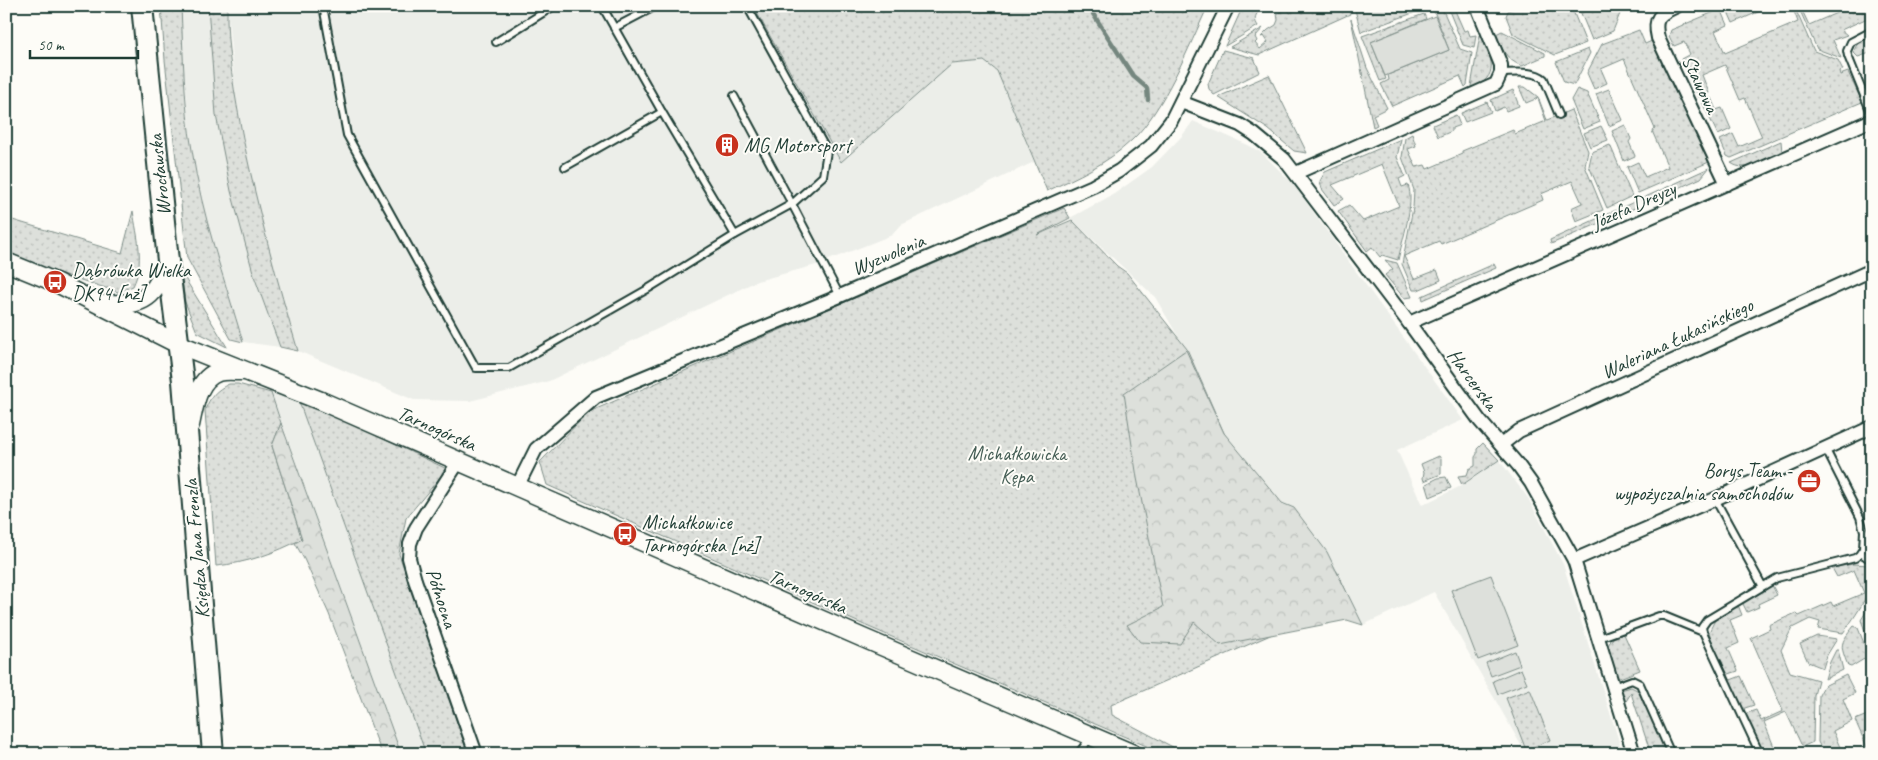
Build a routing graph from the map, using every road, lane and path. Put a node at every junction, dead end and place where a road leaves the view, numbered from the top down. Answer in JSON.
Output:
{"nodes":[{"id":1,"x":142,"y":6,"type":"edge"},
{"id":2,"x":323,"y":6,"type":"edge"},
{"id":3,"x":554,"y":6,"type":"edge"},
{"id":4,"x":602,"y":6,"type":"edge"},
{"id":5,"x":656,"y":6,"type":"edge"},
{"id":6,"x":747,"y":6,"type":"edge"},
{"id":7,"x":1228,"y":6,"type":"edge"},
{"id":8,"x":1477,"y":6,"type":"edge"},
{"id":9,"x":1672,"y":8,"type":"edge"},
{"id":10,"x":614,"y":28,"type":"junction"},
{"id":11,"x":1872,"y":31,"type":"edge"},
{"id":12,"x":496,"y":42,"type":"dead end"},
{"id":13,"x":1501,"y":73,"type":"junction"},
{"id":14,"x":734,"y":96,"type":"dead end"},
{"id":15,"x":1181,"y":102,"type":"junction"},
{"id":16,"x":662,"y":112,"type":"junction"},
{"id":17,"x":1559,"y":115,"type":"dead end"},
{"id":18,"x":1872,"y":115,"type":"edge"},
{"id":19,"x":1872,"y":120,"type":"edge"},
{"id":20,"x":566,"y":167,"type":"dead end"},
{"id":21,"x":1296,"y":173,"type":"junction"},
{"id":22,"x":1727,"y":184,"type":"junction"},
{"id":23,"x":792,"y":204,"type":"junction"},
{"id":24,"x":735,"y":235,"type":"junction"},
{"id":25,"x":168,"y":261,"type":"junction"},
{"id":26,"x":6,"y":262,"type":"edge"},
{"id":27,"x":1872,"y":270,"type":"edge"},
{"id":28,"x":840,"y":296,"type":"junction"},
{"id":29,"x":101,"y":304,"type":"junction"},
{"id":30,"x":1409,"y":323,"type":"junction"},
{"id":31,"x":178,"y":344,"type":"junction"},
{"id":32,"x":247,"y":371,"type":"junction"},
{"id":33,"x":1872,"y":427,"type":"edge"},
{"id":34,"x":187,"y":437,"type":"junction"},
{"id":35,"x":1501,"y":445,"type":"junction"},
{"id":36,"x":1826,"y":448,"type":"junction"},
{"id":37,"x":459,"y":461,"type":"junction"},
{"id":38,"x":517,"y":486,"type":"junction"},
{"id":39,"x":1715,"y":499,"type":"junction"},
{"id":40,"x":1861,"y":553,"type":"junction"},
{"id":41,"x":1574,"y":560,"type":"junction"},
{"id":42,"x":1872,"y":561,"type":"edge"},
{"id":43,"x":1762,"y":585,"type":"junction"},
{"id":44,"x":1703,"y":632,"type":"junction"},
{"id":45,"x":1599,"y":638,"type":"junction"},
{"id":46,"x":1613,"y":687,"type":"junction"},
{"id":47,"x":1092,"y":736,"type":"junction"},
{"id":48,"x":213,"y":754,"type":"edge"},
{"id":49,"x":476,"y":754,"type":"edge"},
{"id":50,"x":1078,"y":754,"type":"edge"},
{"id":51,"x":1132,"y":754,"type":"edge"},
{"id":52,"x":1634,"y":754,"type":"edge"},
{"id":53,"x":1671,"y":754,"type":"edge"},
{"id":54,"x":1760,"y":754,"type":"edge"}],
"edges":[{"from":1,"to":25,"type":"main road","name":"Wrocławska"},
{"from":2,"to":24,"type":"lane"},
{"from":3,"to":12,"type":"lane"},
{"from":4,"to":10,"type":"lane"},
{"from":5,"to":10,"type":"lane"},
{"from":6,"to":23,"type":"lane"},
{"from":7,"to":15,"type":"street","name":"Wyzwolenia"},
{"from":8,"to":13,"type":"street"},
{"from":9,"to":22,"type":"street","name":"Stawowa"},
{"from":10,"to":16,"type":"lane"},
{"from":11,"to":18,"type":"lane"},
{"from":13,"to":17,"type":"lane"},
{"from":13,"to":21,"type":"street"},
{"from":14,"to":23,"type":"lane"},
{"from":15,"to":21,"type":"street","name":"Harcerska"},
{"from":15,"to":28,"type":"street","name":"Wyzwolenia"},
{"from":16,"to":20,"type":"lane"},
{"from":16,"to":24,"type":"lane"},
{"from":19,"to":22,"type":"street","name":"Józefa Dreyzy"},
{"from":21,"to":30,"type":"street","name":"Harcerska"},
{"from":22,"to":30,"type":"street","name":"Józefa Dreyzy"},
{"from":23,"to":24,"type":"lane"},
{"from":23,"to":28,"type":"lane"},
{"from":25,"to":29,"type":"street"},
{"from":25,"to":31,"type":"main road","name":"Wrocławska"},
{"from":26,"to":29,"type":"street","name":"Tarnogórska"},
{"from":27,"to":35,"type":"street","name":"Waleriana Łukasińskiego"},
{"from":28,"to":38,"type":"street","name":"Wyzwolenia"},
{"from":29,"to":31,"type":"street","name":"Tarnogórska"},
{"from":30,"to":35,"type":"street","name":"Harcerska"},
{"from":31,"to":32,"type":"street","name":"Tarnogórska"},
{"from":31,"to":34,"type":"main road","name":"Księdza Jana Frenzla"},
{"from":32,"to":34,"type":"street","name":"Tarnogórska"},
{"from":32,"to":37,"type":"street","name":"Tarnogórska"},
{"from":33,"to":36,"type":"street"},
{"from":34,"to":48,"type":"main road","name":"Księdza Jana Frenzla"},
{"from":35,"to":41,"type":"street","name":"Harcerska"},
{"from":36,"to":39,"type":"street"},
{"from":36,"to":40,"type":"lane"},
{"from":37,"to":38,"type":"street","name":"Tarnogórska"},
{"from":37,"to":49,"type":"street","name":"Północna"},
{"from":38,"to":47,"type":"street","name":"Tarnogórska"},
{"from":39,"to":41,"type":"street"},
{"from":39,"to":43,"type":"lane"},
{"from":40,"to":42,"type":"lane"},
{"from":40,"to":43,"type":"lane"},
{"from":41,"to":45,"type":"street","name":"Harcerska"},
{"from":43,"to":44,"type":"lane"},
{"from":44,"to":45,"type":"lane"},
{"from":44,"to":54,"type":"lane"},
{"from":45,"to":46,"type":"street","name":"Harcerska"},
{"from":46,"to":52,"type":"street","name":"Harcerska"},
{"from":46,"to":53,"type":"lane"},
{"from":47,"to":50,"type":"lane"},
{"from":47,"to":51,"type":"street","name":"Tarnogórska"}]}
